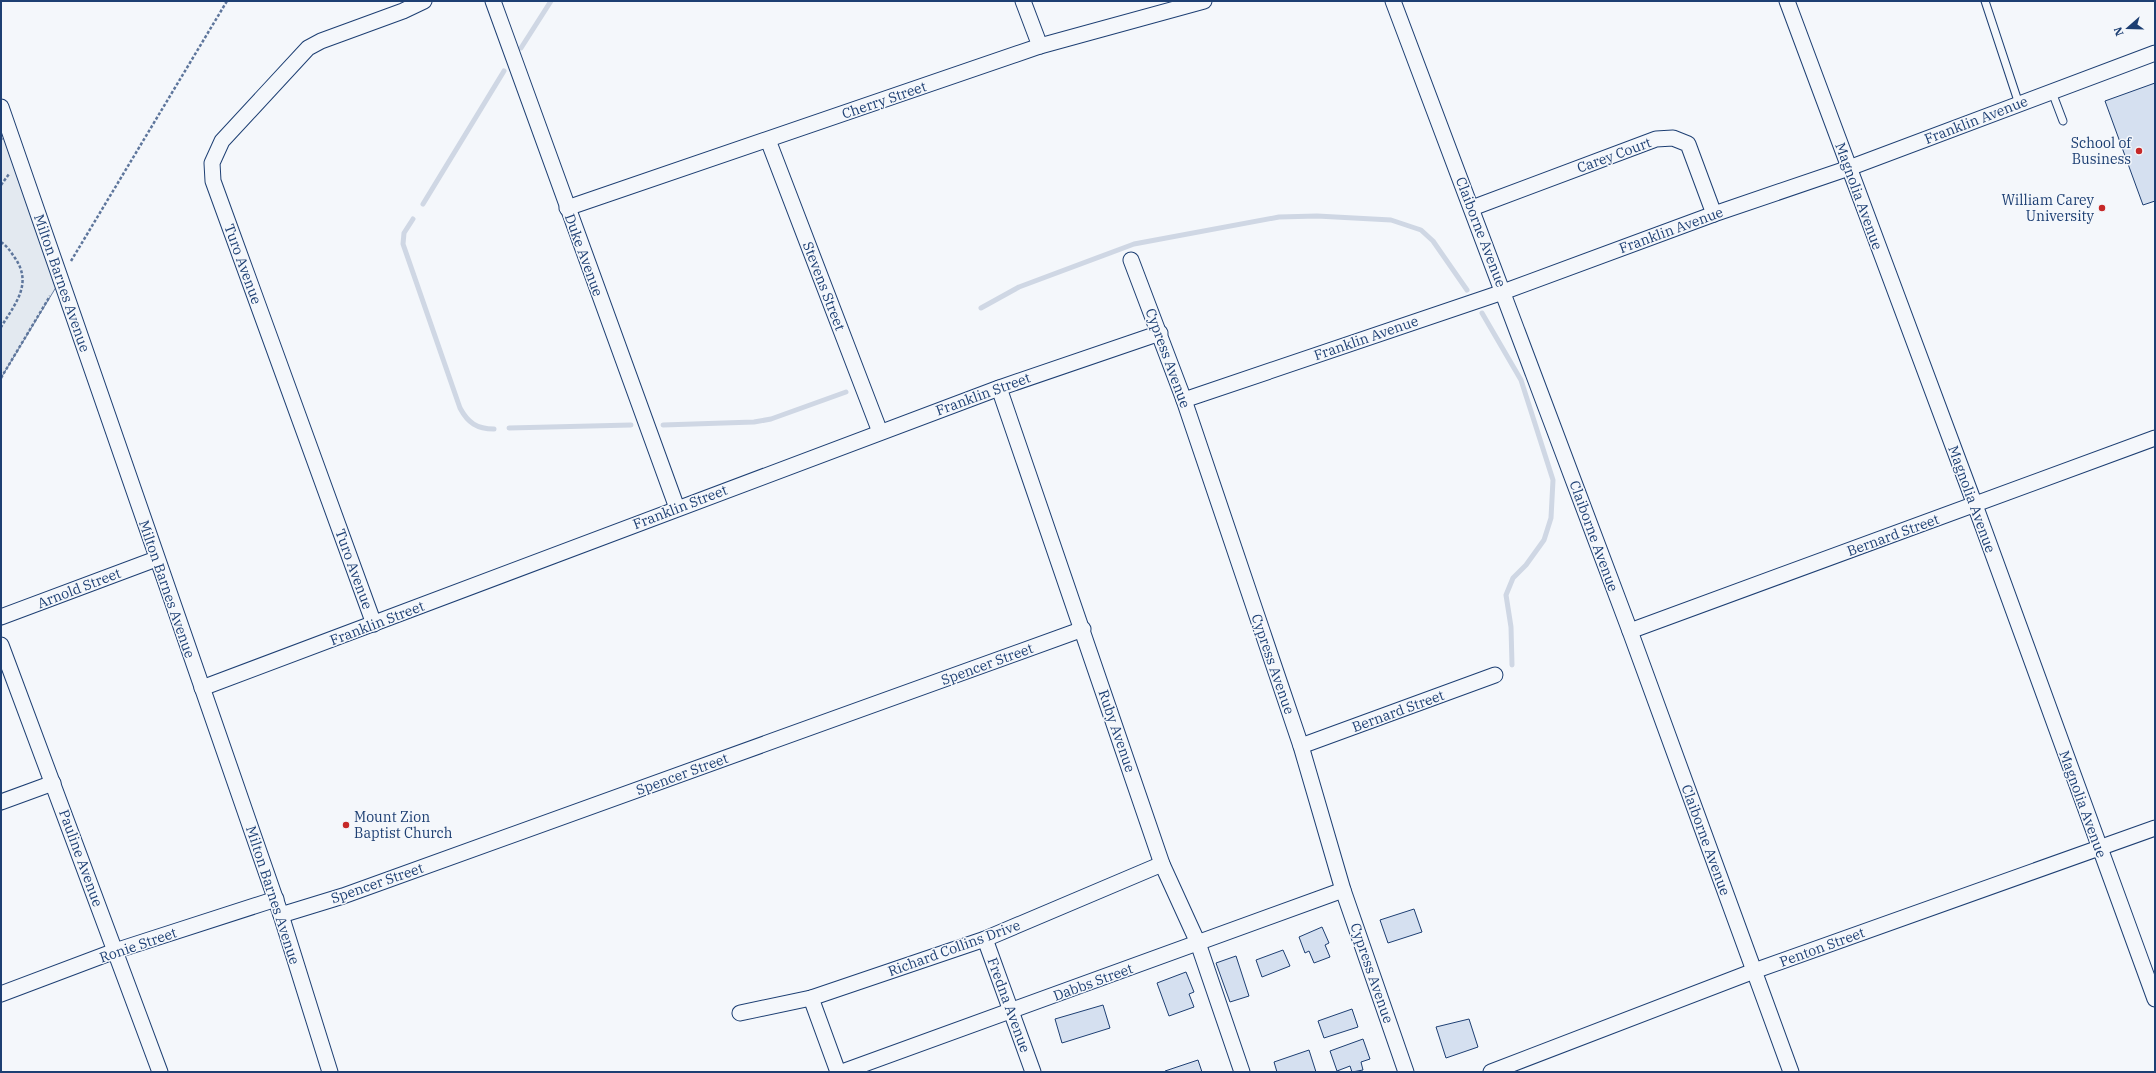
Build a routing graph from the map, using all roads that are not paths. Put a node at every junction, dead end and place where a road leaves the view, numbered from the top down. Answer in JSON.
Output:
{"nodes":[{"id":1,"x":424,"y":1,"type":"edge"},
{"id":2,"x":493,"y":1,"type":"edge"},
{"id":3,"x":1023,"y":1,"type":"edge"},
{"id":4,"x":1204,"y":1,"type":"edge"},
{"id":5,"x":1393,"y":1,"type":"edge"},
{"id":6,"x":1787,"y":1,"type":"edge"},
{"id":7,"x":1985,"y":1,"type":"edge"},
{"id":8,"x":1040,"y":46,"type":"junction"},
{"id":9,"x":2155,"y":53,"type":"edge"},
{"id":10,"x":2052,"y":92,"type":"junction"},
{"id":11,"x":2019,"y":104,"type":"junction"},
{"id":12,"x":1,"y":107,"type":"edge"},
{"id":13,"x":2063,"y":121,"type":"dead end"},
{"id":14,"x":768,"y":140,"type":"junction"},
{"id":15,"x":1849,"y":168,"type":"junction"},
{"id":16,"x":567,"y":208,"type":"junction"},
{"id":17,"x":1472,"y":208,"type":"junction"},
{"id":18,"x":1714,"y":214,"type":"junction"},
{"id":19,"x":1131,"y":260,"type":"dead end"},
{"id":20,"x":1503,"y":292,"type":"junction"},
{"id":21,"x":1160,"y":333,"type":"junction"},
{"id":22,"x":999,"y":388,"type":"junction"},
{"id":23,"x":1184,"y":400,"type":"junction"},
{"id":24,"x":880,"y":432,"type":"junction"},
{"id":25,"x":2155,"y":438,"type":"edge"},
{"id":26,"x":1975,"y":505,"type":"junction"},
{"id":27,"x":677,"y":508,"type":"junction"},
{"id":28,"x":156,"y":558,"type":"junction"},
{"id":29,"x":1,"y":617,"type":"edge"},
{"id":30,"x":374,"y":624,"type":"junction"},
{"id":31,"x":1082,"y":630,"type":"junction"},
{"id":32,"x":1630,"y":631,"type":"junction"},
{"id":33,"x":1,"y":645,"type":"edge"},
{"id":34,"x":1495,"y":675,"type":"dead end"},
{"id":35,"x":202,"y":688,"type":"junction"},
{"id":36,"x":1301,"y":746,"type":"junction"},
{"id":37,"x":53,"y":783,"type":"junction"},
{"id":38,"x":1,"y":802,"type":"edge"},
{"id":39,"x":2155,"y":828,"type":"edge"},
{"id":40,"x":2099,"y":848,"type":"junction"},
{"id":41,"x":1162,"y":864,"type":"junction"},
{"id":42,"x":1343,"y":890,"type":"junction"},
{"id":43,"x":276,"y":899,"type":"junction"},
{"id":44,"x":281,"y":915,"type":"junction"},
{"id":45,"x":985,"y":939,"type":"junction"},
{"id":46,"x":1198,"y":943,"type":"junction"},
{"id":47,"x":115,"y":952,"type":"junction"},
{"id":48,"x":1754,"y":971,"type":"junction"},
{"id":49,"x":1,"y":994,"type":"edge"},
{"id":50,"x":811,"y":998,"type":"junction"},
{"id":51,"x":2155,"y":999,"type":"edge"},
{"id":52,"x":740,"y":1012,"type":"dead end"},
{"id":53,"x":1010,"y":1012,"type":"junction"},
{"id":54,"x":160,"y":1072,"type":"edge"},
{"id":55,"x":330,"y":1072,"type":"edge"},
{"id":56,"x":838,"y":1072,"type":"edge"},
{"id":57,"x":842,"y":1072,"type":"edge"},
{"id":58,"x":1033,"y":1072,"type":"edge"},
{"id":59,"x":1242,"y":1072,"type":"edge"},
{"id":60,"x":1406,"y":1072,"type":"edge"},
{"id":61,"x":1491,"y":1072,"type":"edge"},
{"id":62,"x":1791,"y":1072,"type":"edge"}],
"edges":[{"from":1,"to":30,"type":"street","name":"Turo Avenue"},
{"from":2,"to":16,"type":"street","name":"Duke Avenue"},
{"from":3,"to":8,"type":"street"},
{"from":4,"to":8,"type":"street","name":"Cherry Street"},
{"from":5,"to":17,"type":"street","name":"Claiborne Avenue"},
{"from":6,"to":15,"type":"street","name":"Magnolia Avenue"},
{"from":7,"to":11,"type":"lane"},
{"from":8,"to":14,"type":"street","name":"Cherry Street"},
{"from":9,"to":10,"type":"street","name":"Franklin Avenue"},
{"from":10,"to":11,"type":"street","name":"Franklin Avenue"},
{"from":10,"to":13,"type":"lane"},
{"from":11,"to":15,"type":"street","name":"Franklin Avenue"},
{"from":12,"to":28,"type":"street","name":"Milton Barnes Avenue"},
{"from":14,"to":16,"type":"street","name":"Cherry Street"},
{"from":14,"to":24,"type":"street","name":"Stevens Street"},
{"from":15,"to":18,"type":"street","name":"Franklin Avenue"},
{"from":15,"to":26,"type":"street","name":"Magnolia Avenue"},
{"from":16,"to":27,"type":"street","name":"Duke Avenue"},
{"from":17,"to":18,"type":"street","name":"Carey Court"},
{"from":17,"to":20,"type":"street","name":"Claiborne Avenue"},
{"from":18,"to":20,"type":"street","name":"Franklin Avenue"},
{"from":19,"to":21,"type":"street","name":"Cypress Avenue"},
{"from":20,"to":23,"type":"street","name":"Franklin Avenue"},
{"from":20,"to":32,"type":"street","name":"Claiborne Avenue"},
{"from":21,"to":22,"type":"street","name":"Franklin Street"},
{"from":21,"to":23,"type":"street","name":"Cypress Avenue"},
{"from":22,"to":24,"type":"street","name":"Franklin Street"},
{"from":22,"to":31,"type":"street","name":"Ruby Avenue"},
{"from":23,"to":36,"type":"street","name":"Cypress Avenue"},
{"from":24,"to":27,"type":"street","name":"Franklin Street"},
{"from":25,"to":26,"type":"street","name":"Bernard Street"},
{"from":26,"to":32,"type":"street","name":"Bernard Street"},
{"from":26,"to":40,"type":"street","name":"Magnolia Avenue"},
{"from":27,"to":30,"type":"street","name":"Franklin Street"},
{"from":28,"to":29,"type":"street","name":"Arnold Street"},
{"from":28,"to":35,"type":"street","name":"Milton Barnes Avenue"},
{"from":30,"to":35,"type":"street","name":"Franklin Street"},
{"from":31,"to":41,"type":"street","name":"Ruby Avenue"},
{"from":31,"to":44,"type":"street","name":"Spencer Street"},
{"from":32,"to":48,"type":"street","name":"Claiborne Avenue"},
{"from":33,"to":37,"type":"street","name":"Pauline Avenue"},
{"from":34,"to":36,"type":"street","name":"Bernard Street"},
{"from":35,"to":43,"type":"street","name":"Milton Barnes Avenue"},
{"from":36,"to":42,"type":"street","name":"Cypress Avenue"},
{"from":37,"to":38,"type":"street"},
{"from":37,"to":47,"type":"street","name":"Pauline Avenue"},
{"from":39,"to":40,"type":"street","name":"Penton Street"},
{"from":40,"to":48,"type":"street","name":"Penton Street"},
{"from":40,"to":51,"type":"street","name":"Magnolia Avenue"},
{"from":41,"to":45,"type":"street","name":"Richard Collins Drive"},
{"from":41,"to":46,"type":"street","name":"Ruby Avenue"},
{"from":42,"to":46,"type":"street","name":"Dabbs Street"},
{"from":42,"to":60,"type":"street","name":"Cypress Avenue"},
{"from":43,"to":44,"type":"street","name":"Milton Barnes Avenue"},
{"from":43,"to":47,"type":"street","name":"Ronie Street"},
{"from":44,"to":55,"type":"street","name":"Milton Barnes Avenue"},
{"from":45,"to":50,"type":"street","name":"Richard Collins Drive"},
{"from":45,"to":53,"type":"street","name":"Fredna Avenue"},
{"from":46,"to":53,"type":"street","name":"Dabbs Street"},
{"from":46,"to":59,"type":"street","name":"Ruby Avenue"},
{"from":47,"to":49,"type":"street","name":"Ronie Street"},
{"from":47,"to":54,"type":"street","name":"Pauline Avenue"},
{"from":48,"to":61,"type":"street","name":"Penton Street"},
{"from":48,"to":62,"type":"street","name":"Claiborne Avenue"},
{"from":50,"to":52,"type":"street","name":"Richard Collins Drive"},
{"from":50,"to":56,"type":"street"},
{"from":53,"to":57,"type":"street","name":"Dabbs Street"},
{"from":53,"to":58,"type":"street","name":"Fredna Avenue"}]}
